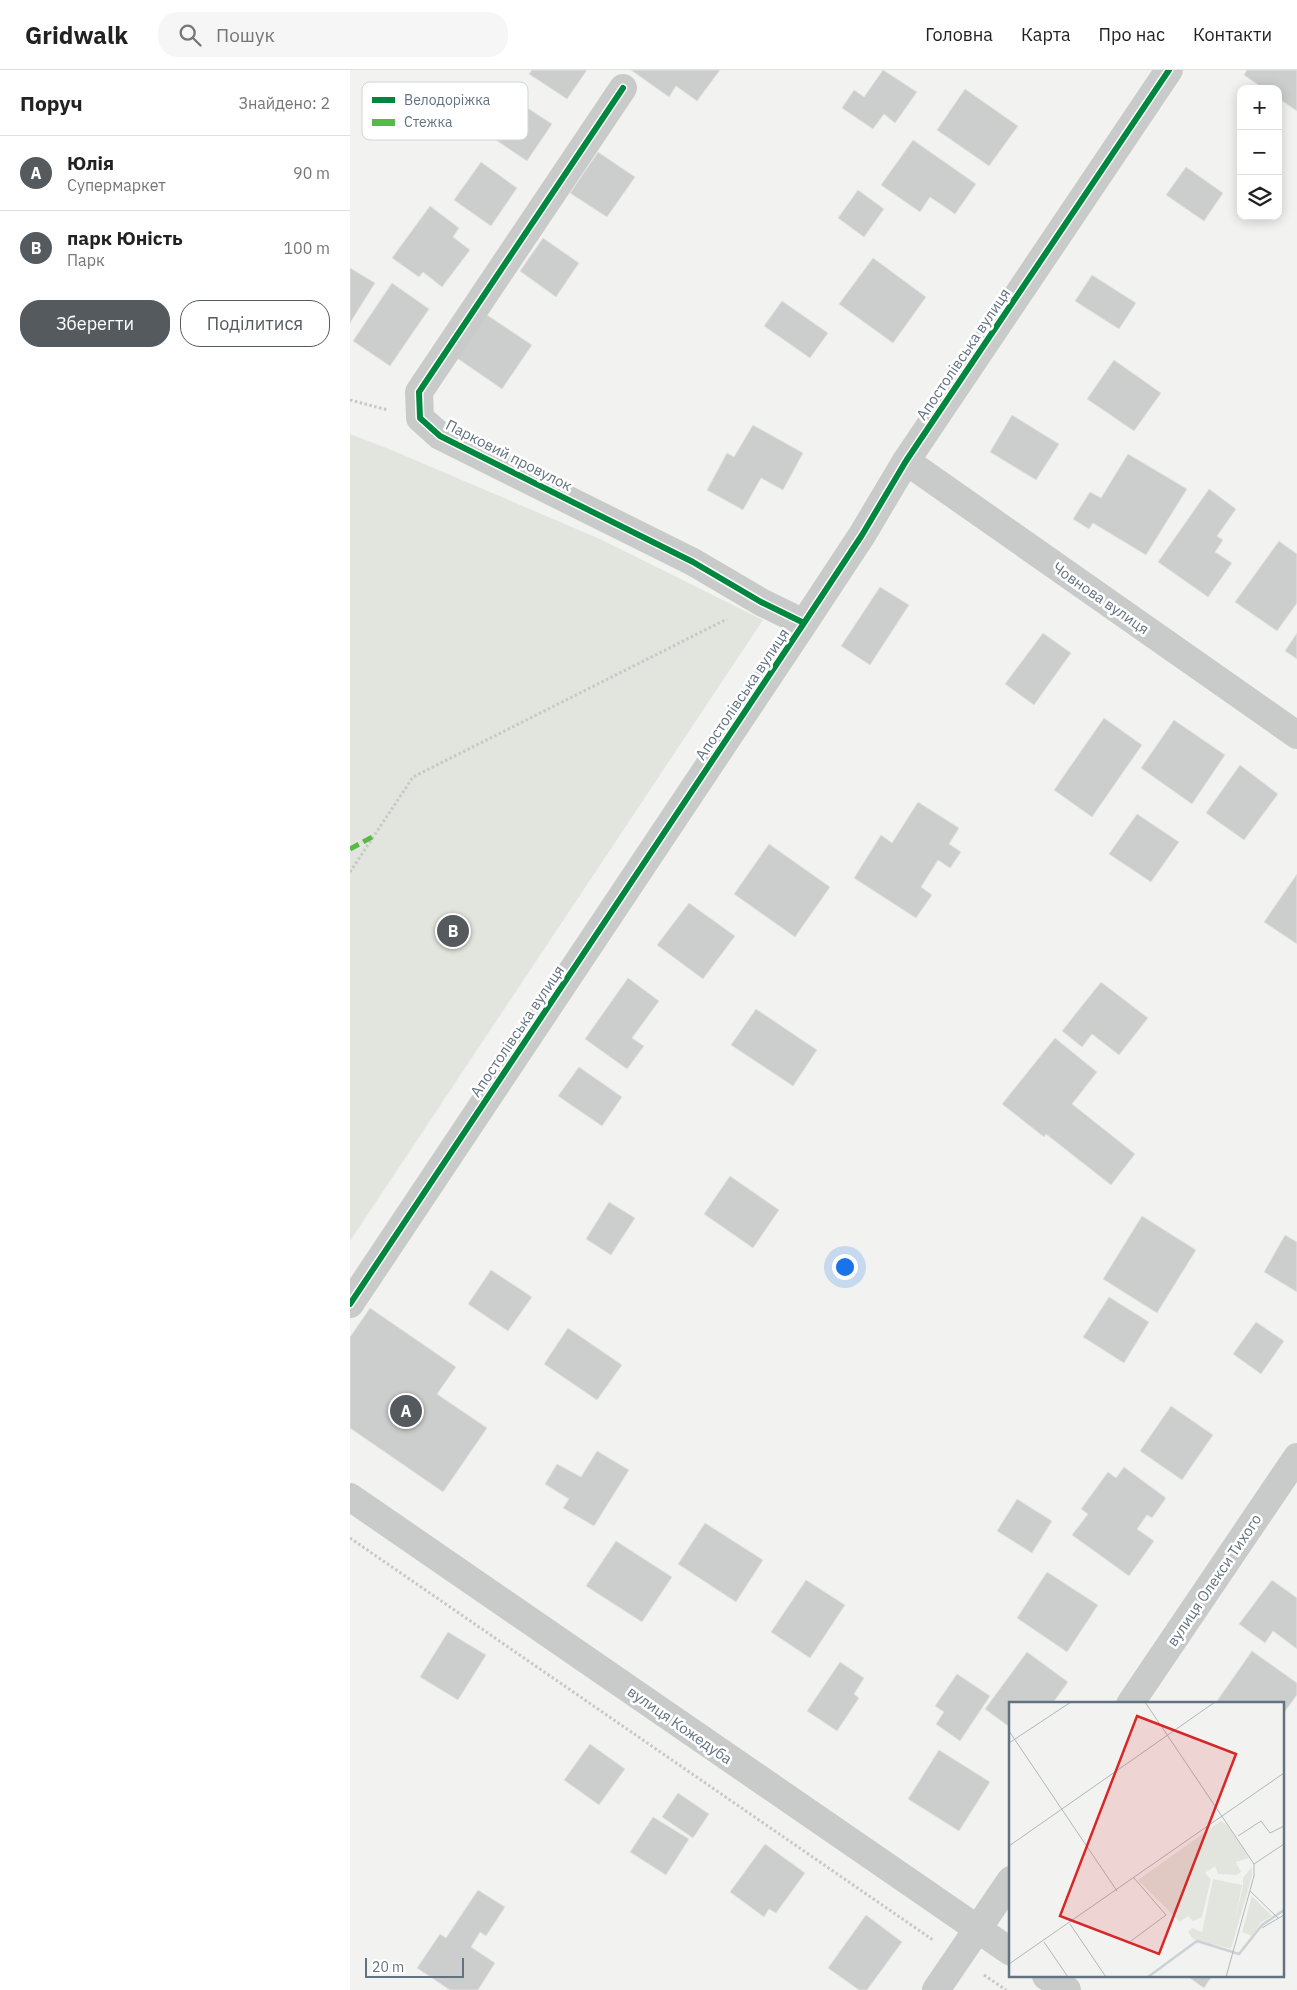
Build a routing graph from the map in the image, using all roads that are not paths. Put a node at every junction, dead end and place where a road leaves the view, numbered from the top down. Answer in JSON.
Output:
{"nodes":[{"id":1,"x":1169,"y":70,"type":"edge"},
{"id":2,"x":624,"y":88,"type":"dead end"},
{"id":3,"x":906,"y":461,"type":"junction"},
{"id":4,"x":804,"y":624,"type":"junction"},
{"id":5,"x":1297,"y":735,"type":"edge"},
{"id":6,"x":350,"y":1304,"type":"edge"},
{"id":7,"x":1297,"y":1457,"type":"edge"},
{"id":8,"x":350,"y":1497,"type":"edge"},
{"id":9,"x":1131,"y":1702,"type":"edge"},
{"id":10,"x":1009,"y":1883,"type":"edge"},
{"id":11,"x":977,"y":1930,"type":"junction"},
{"id":12,"x":1009,"y":1951,"type":"edge"},
{"id":13,"x":1049,"y":1978,"type":"edge"},
{"id":14,"x":936,"y":1990,"type":"edge"},
{"id":15,"x":1067,"y":1990,"type":"edge"}],
"edges":[{"from":1,"to":3,"type":"street","name":"Апостолівська вулиця"},
{"from":2,"to":4,"type":"street","name":"Парковий провулок"},
{"from":3,"to":4,"type":"street","name":"Апостолівська вулиця"},
{"from":3,"to":5,"type":"street","name":"Човнова вулиця"},
{"from":4,"to":6,"type":"street","name":"Апостолівська вулиця"},
{"from":7,"to":9,"type":"street","name":"вулиця Олекси Тихого"},
{"from":8,"to":11,"type":"street","name":"вулиця Кожедуба"},
{"from":10,"to":11,"type":"street"},
{"from":11,"to":12,"type":"street","name":"вулиця Кожедуба"},
{"from":11,"to":14,"type":"street"},
{"from":13,"to":15,"type":"street"}]}
